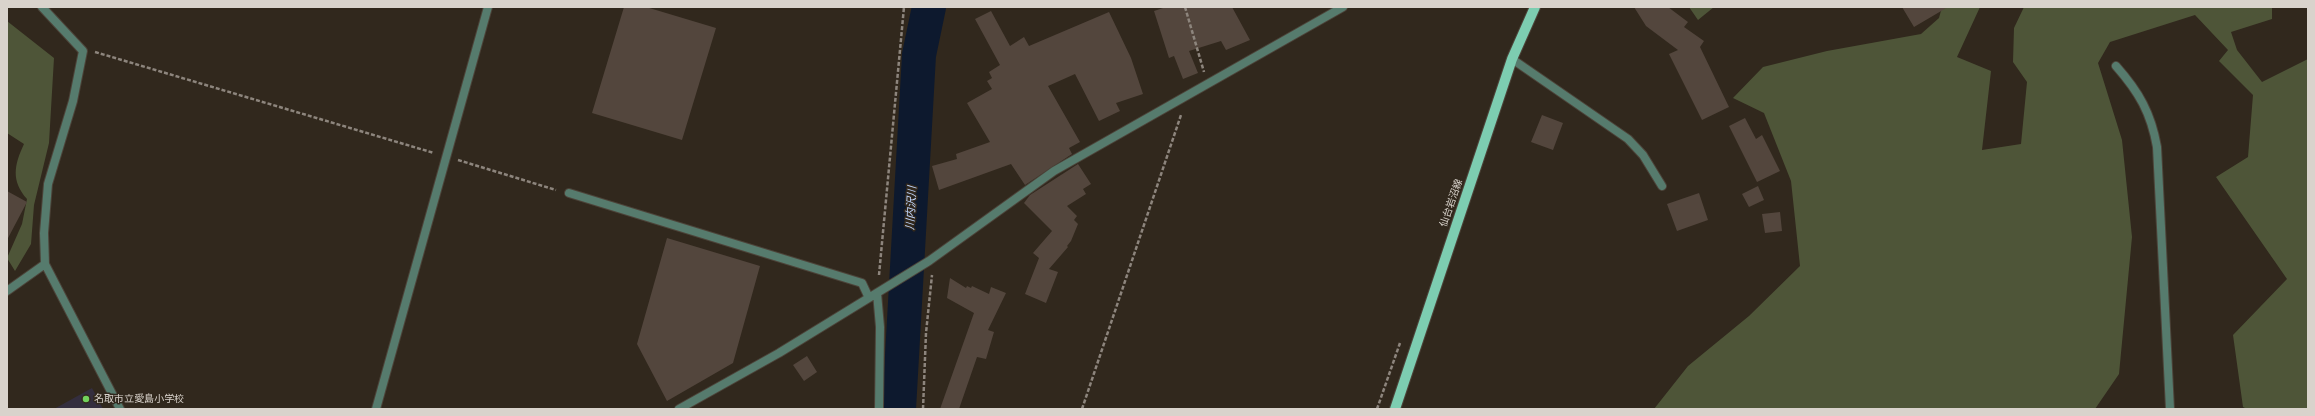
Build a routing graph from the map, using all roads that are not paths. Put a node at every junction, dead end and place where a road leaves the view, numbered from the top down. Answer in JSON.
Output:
{"nodes":[{"id":1,"x":42,"y":7,"type":"edge"},
{"id":2,"x":488,"y":7,"type":"edge"},
{"id":3,"x":1343,"y":7,"type":"edge"},
{"id":4,"x":1535,"y":7,"type":"edge"},
{"id":5,"x":1512,"y":59,"type":"junction"},
{"id":6,"x":2116,"y":66,"type":"dead end"},
{"id":7,"x":1662,"y":186,"type":"dead end"},
{"id":8,"x":569,"y":193,"type":"road end"},
{"id":9,"x":45,"y":264,"type":"junction"},
{"id":10,"x":7,"y":291,"type":"edge"},
{"id":11,"x":877,"y":292,"type":"junction"},
{"id":12,"x":869,"y":298,"type":"junction"},
{"id":13,"x":120,"y":409,"type":"edge"},
{"id":14,"x":376,"y":409,"type":"edge"},
{"id":15,"x":678,"y":409,"type":"edge"},
{"id":16,"x":880,"y":409,"type":"edge"},
{"id":17,"x":1395,"y":409,"type":"edge"},
{"id":18,"x":2170,"y":409,"type":"edge"}],
"edges":[{"from":1,"to":9,"type":"street"},
{"from":2,"to":14,"type":"street"},
{"from":3,"to":11,"type":"street"},
{"from":4,"to":5,"type":"main road","name":"仙台岩沼線"},
{"from":5,"to":7,"type":"street"},
{"from":5,"to":17,"type":"main road","name":"仙台岩沼線"},
{"from":6,"to":18,"type":"street"},
{"from":8,"to":12,"type":"street"},
{"from":9,"to":10,"type":"street"},
{"from":9,"to":13,"type":"street"},
{"from":11,"to":12,"type":"street"},
{"from":11,"to":16,"type":"street"},
{"from":12,"to":15,"type":"street"}]}
